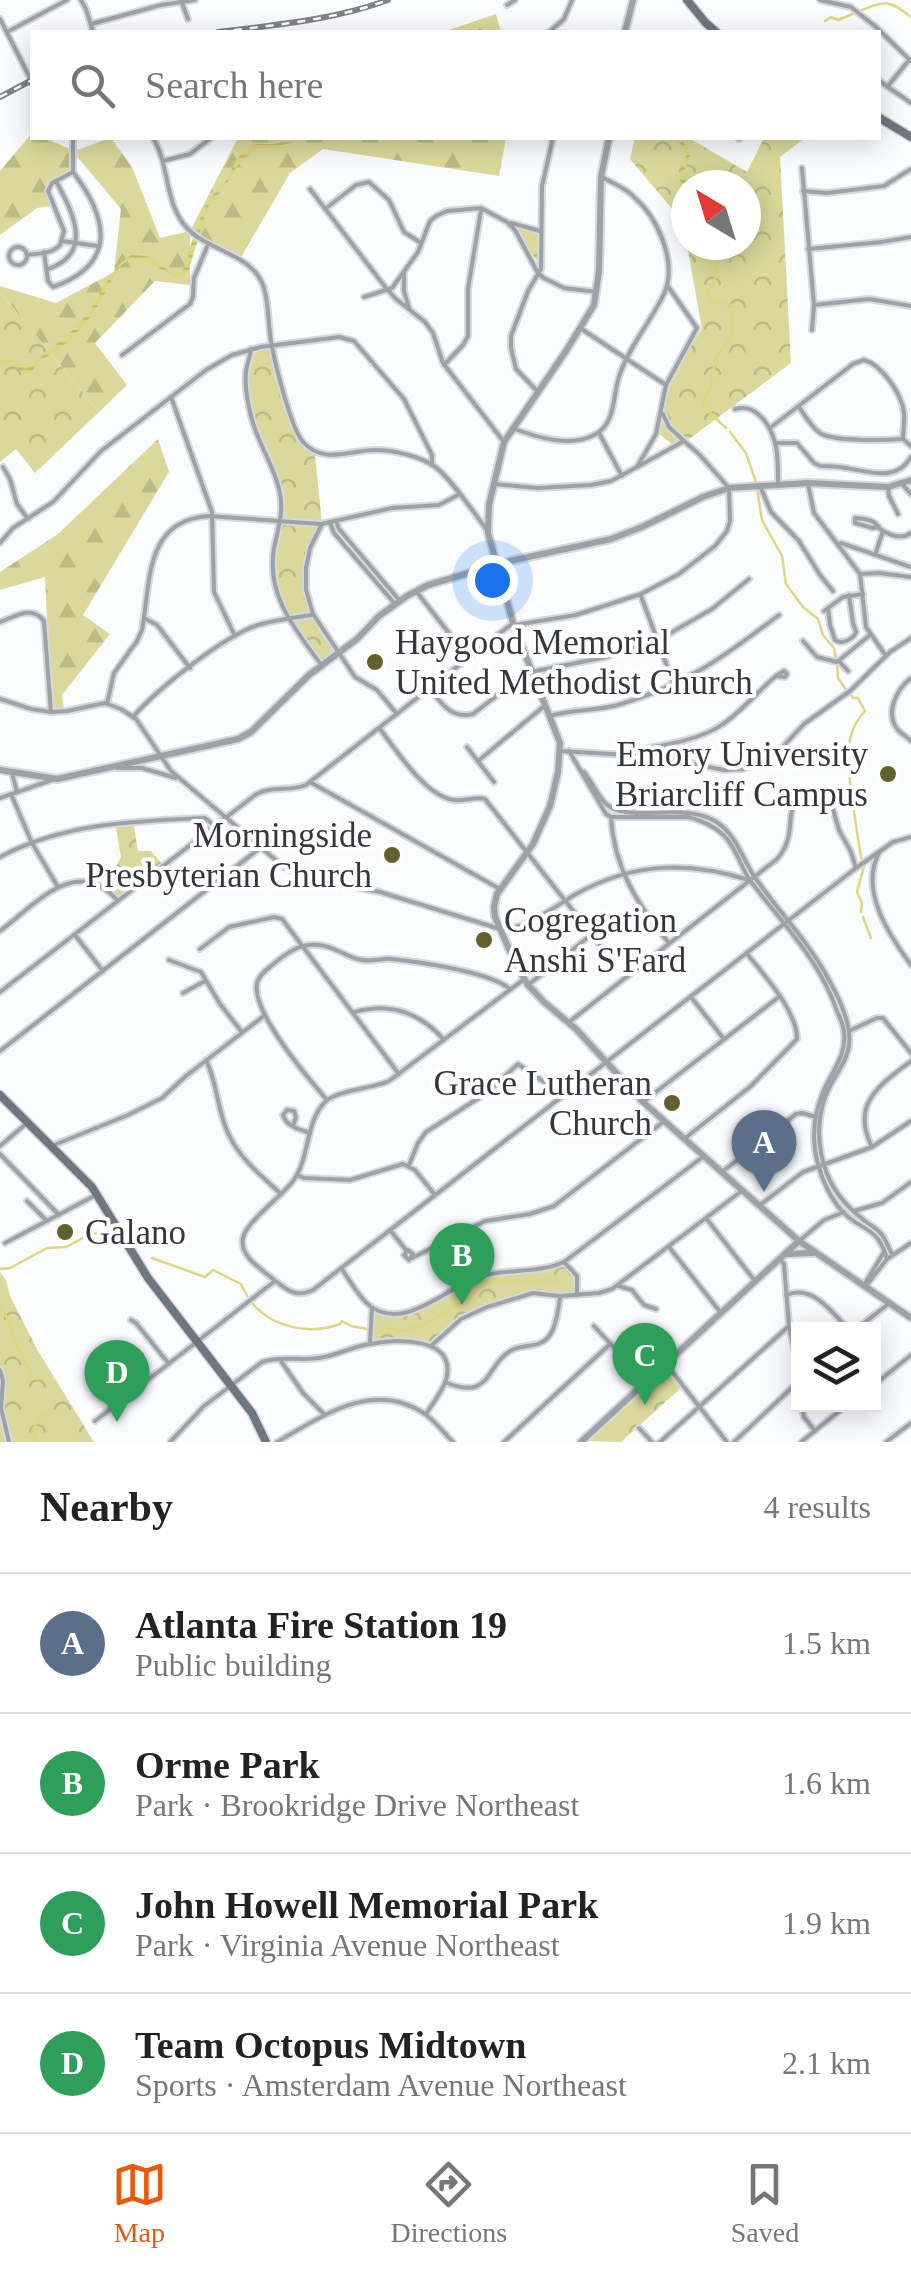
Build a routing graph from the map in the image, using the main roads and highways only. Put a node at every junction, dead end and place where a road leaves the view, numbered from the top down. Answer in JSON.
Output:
{"nodes":[{"id":1,"x":687,"y":0,"type":"edge"},
{"id":2,"x":714,"y":30,"type":"edge"},
{"id":3,"x":881,"y":119,"type":"edge"},
{"id":4,"x":911,"y":137,"type":"edge"},
{"id":5,"x":0,"y":1095,"type":"edge"},
{"id":6,"x":266,"y":1442,"type":"edge"}],
"edges":[{"from":1,"to":2,"type":"main road"},
{"from":3,"to":4,"type":"main road"},
{"from":5,"to":6,"type":"main road"}]}
